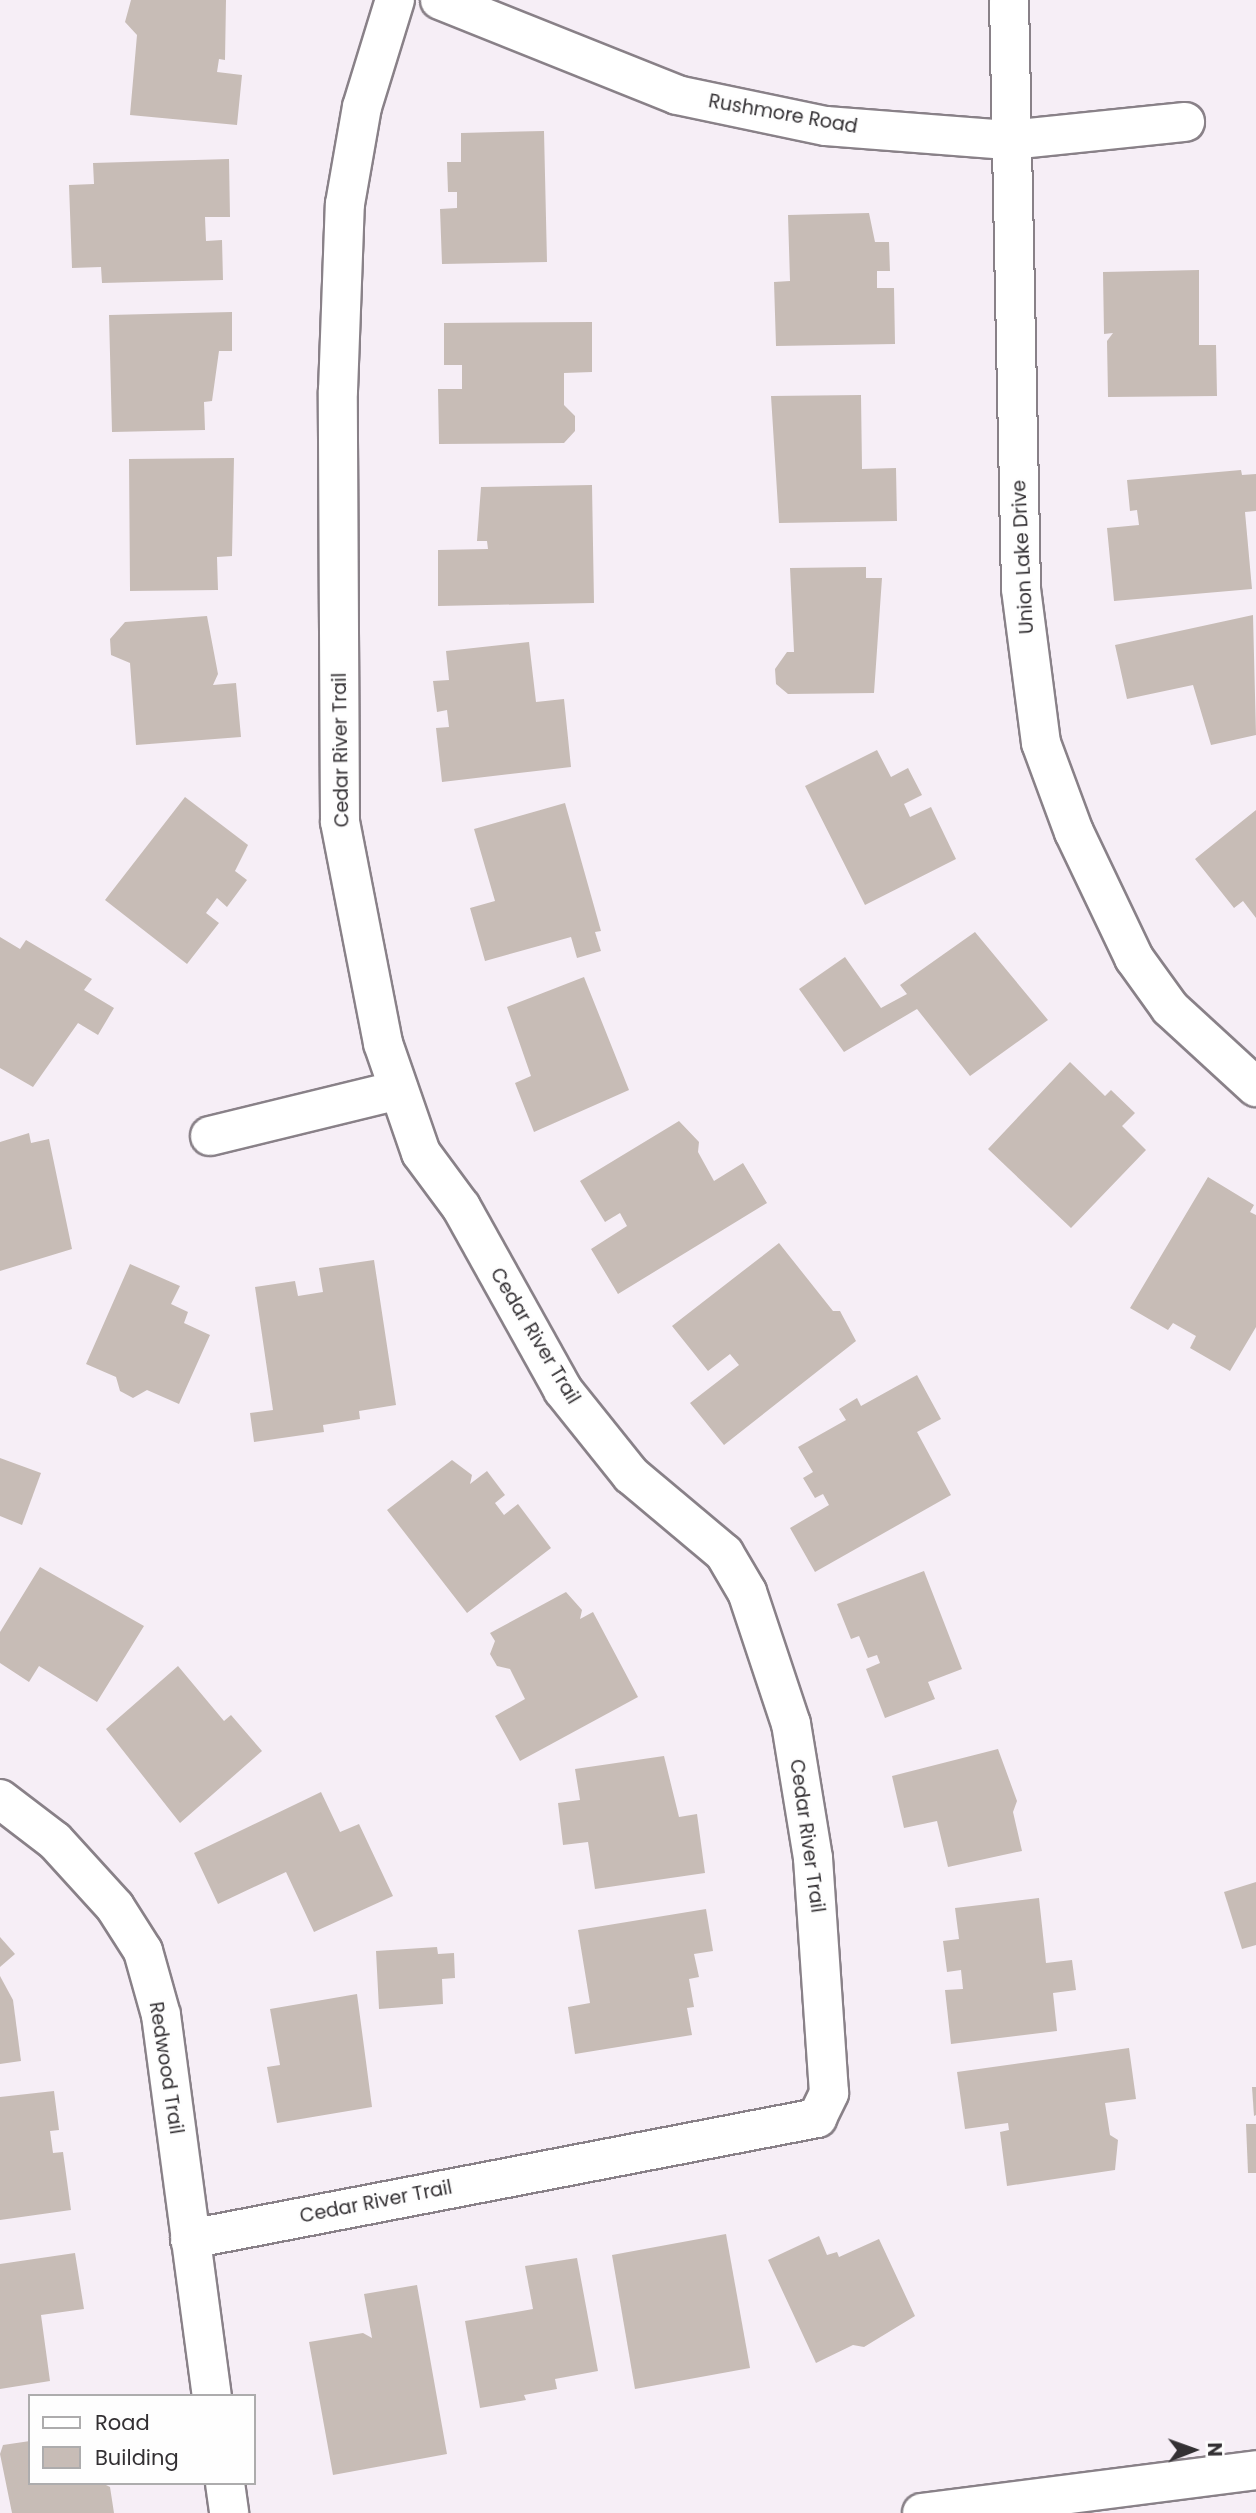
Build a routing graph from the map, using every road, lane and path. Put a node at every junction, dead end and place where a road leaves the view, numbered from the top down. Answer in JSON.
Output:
{"nodes":[{"id":1,"x":395,"y":0,"type":"edge"},
{"id":2,"x":440,"y":0,"type":"edge"},
{"id":3,"x":1009,"y":0,"type":"edge"},
{"id":4,"x":1185,"y":122,"type":"dead end"},
{"id":5,"x":1010,"y":140,"type":"junction"},
{"id":6,"x":1256,"y":1087,"type":"edge"},
{"id":7,"x":398,"y":1090,"type":"junction"},
{"id":8,"x":210,"y":1136,"type":"dead end"},
{"id":9,"x":0,"y":1799,"type":"edge"},
{"id":10,"x":190,"y":2239,"type":"junction"},
{"id":11,"x":212,"y":2394,"type":"edge"},
{"id":12,"x":1256,"y":2470,"type":"edge"},
{"id":13,"x":225,"y":2485,"type":"edge"},
{"id":14,"x":229,"y":2513,"type":"edge"},
{"id":15,"x":922,"y":2513,"type":"edge"}],
"edges":[{"from":1,"to":7,"type":"street","name":"Cedar River Trail"},
{"from":2,"to":5,"type":"street","name":"Rushmore Road"},
{"from":3,"to":5,"type":"street","name":"Union Lake Drive"},
{"from":4,"to":5,"type":"street","name":"Rushmore Road"},
{"from":5,"to":6,"type":"street","name":"Union Lake Drive"},
{"from":7,"to":8,"type":"street"},
{"from":7,"to":10,"type":"street","name":"Cedar River Trail"},
{"from":9,"to":10,"type":"street","name":"Redwood Trail"},
{"from":10,"to":11,"type":"street","name":"Redwood Trail"},
{"from":12,"to":15,"type":"street"},
{"from":13,"to":14,"type":"street"}]}
